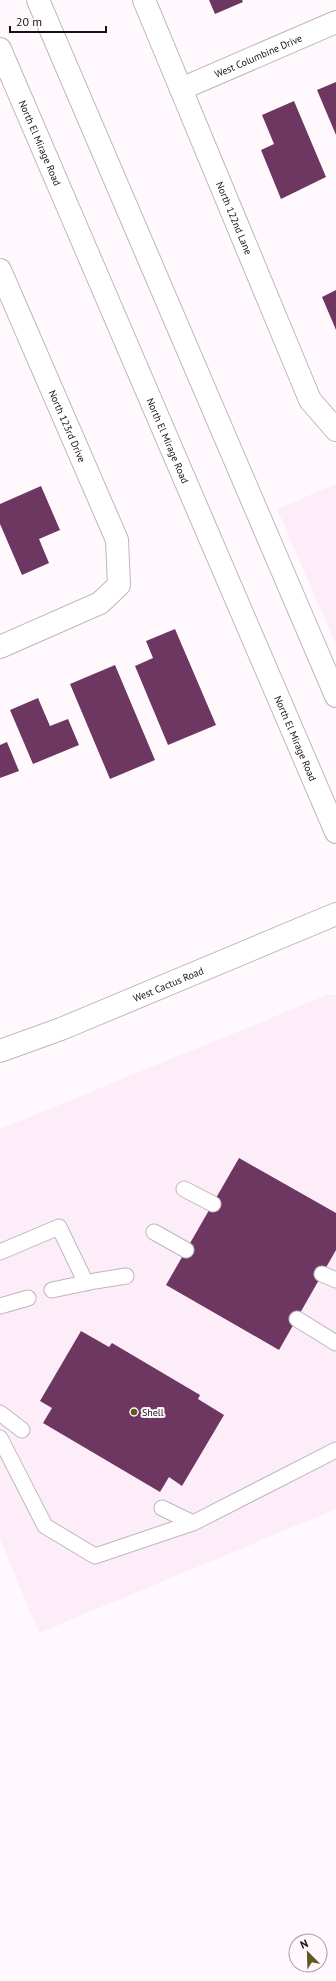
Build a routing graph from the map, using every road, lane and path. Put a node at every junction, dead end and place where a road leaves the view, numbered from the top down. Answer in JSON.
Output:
{"nodes":[{"id":1,"x":38,"y":0,"type":"edge"},
{"id":2,"x":144,"y":0,"type":"edge"},
{"id":3,"x":336,"y":22,"type":"edge"},
{"id":4,"x":0,"y":49,"type":"edge"},
{"id":5,"x":181,"y":89,"type":"junction"},
{"id":6,"x":0,"y":270,"type":"edge"},
{"id":7,"x":336,"y":430,"type":"edge"},
{"id":8,"x":0,"y":647,"type":"edge"},
{"id":9,"x":336,"y":696,"type":"edge"},
{"id":10,"x":336,"y":832,"type":"edge"},
{"id":11,"x":336,"y":914,"type":"edge"},
{"id":12,"x":0,"y":1051,"type":"edge"},
{"id":13,"x":184,"y":1189,"type":"dead end"},
{"id":14,"x":213,"y":1204,"type":"dead end"},
{"id":15,"x":154,"y":1232,"type":"dead end"},
{"id":16,"x":186,"y":1250,"type":"dead end"},
{"id":17,"x":0,"y":1252,"type":"edge"},
{"id":18,"x":322,"y":1274,"type":"dead end"},
{"id":19,"x":126,"y":1276,"type":"dead end"},
{"id":20,"x":336,"y":1280,"type":"edge"},
{"id":21,"x":86,"y":1283,"type":"junction"},
{"id":22,"x":52,"y":1290,"type":"dead end"},
{"id":23,"x":28,"y":1298,"type":"dead end"},
{"id":24,"x":0,"y":1306,"type":"edge"},
{"id":25,"x":297,"y":1319,"type":"dead end"},
{"id":26,"x":336,"y":1343,"type":"edge"},
{"id":27,"x":0,"y":1413,"type":"edge"},
{"id":28,"x":22,"y":1430,"type":"dead end"},
{"id":29,"x":0,"y":1438,"type":"edge"},
{"id":30,"x":336,"y":1450,"type":"edge"},
{"id":31,"x":162,"y":1508,"type":"dead end"},
{"id":32,"x":194,"y":1522,"type":"junction"}],
"edges":[{"from":1,"to":9,"type":"main road"},
{"from":2,"to":5,"type":"main road","name":"North 122nd Lane"},
{"from":3,"to":5,"type":"main road","name":"West Columbine Drive"},
{"from":4,"to":10,"type":"main road","name":"North El Mirage Road"},
{"from":5,"to":7,"type":"main road","name":"North 122nd Lane"},
{"from":6,"to":8,"type":"main road","name":"North 123rd Drive"},
{"from":11,"to":12,"type":"main road","name":"West Cactus Road"},
{"from":13,"to":14,"type":"lane"},
{"from":15,"to":16,"type":"lane"},
{"from":17,"to":21,"type":"lane"},
{"from":18,"to":20,"type":"lane"},
{"from":19,"to":21,"type":"lane"},
{"from":21,"to":22,"type":"lane"},
{"from":23,"to":24,"type":"lane"},
{"from":25,"to":26,"type":"lane"},
{"from":27,"to":28,"type":"lane"},
{"from":29,"to":32,"type":"lane"},
{"from":30,"to":32,"type":"lane"},
{"from":31,"to":32,"type":"lane"}]}
